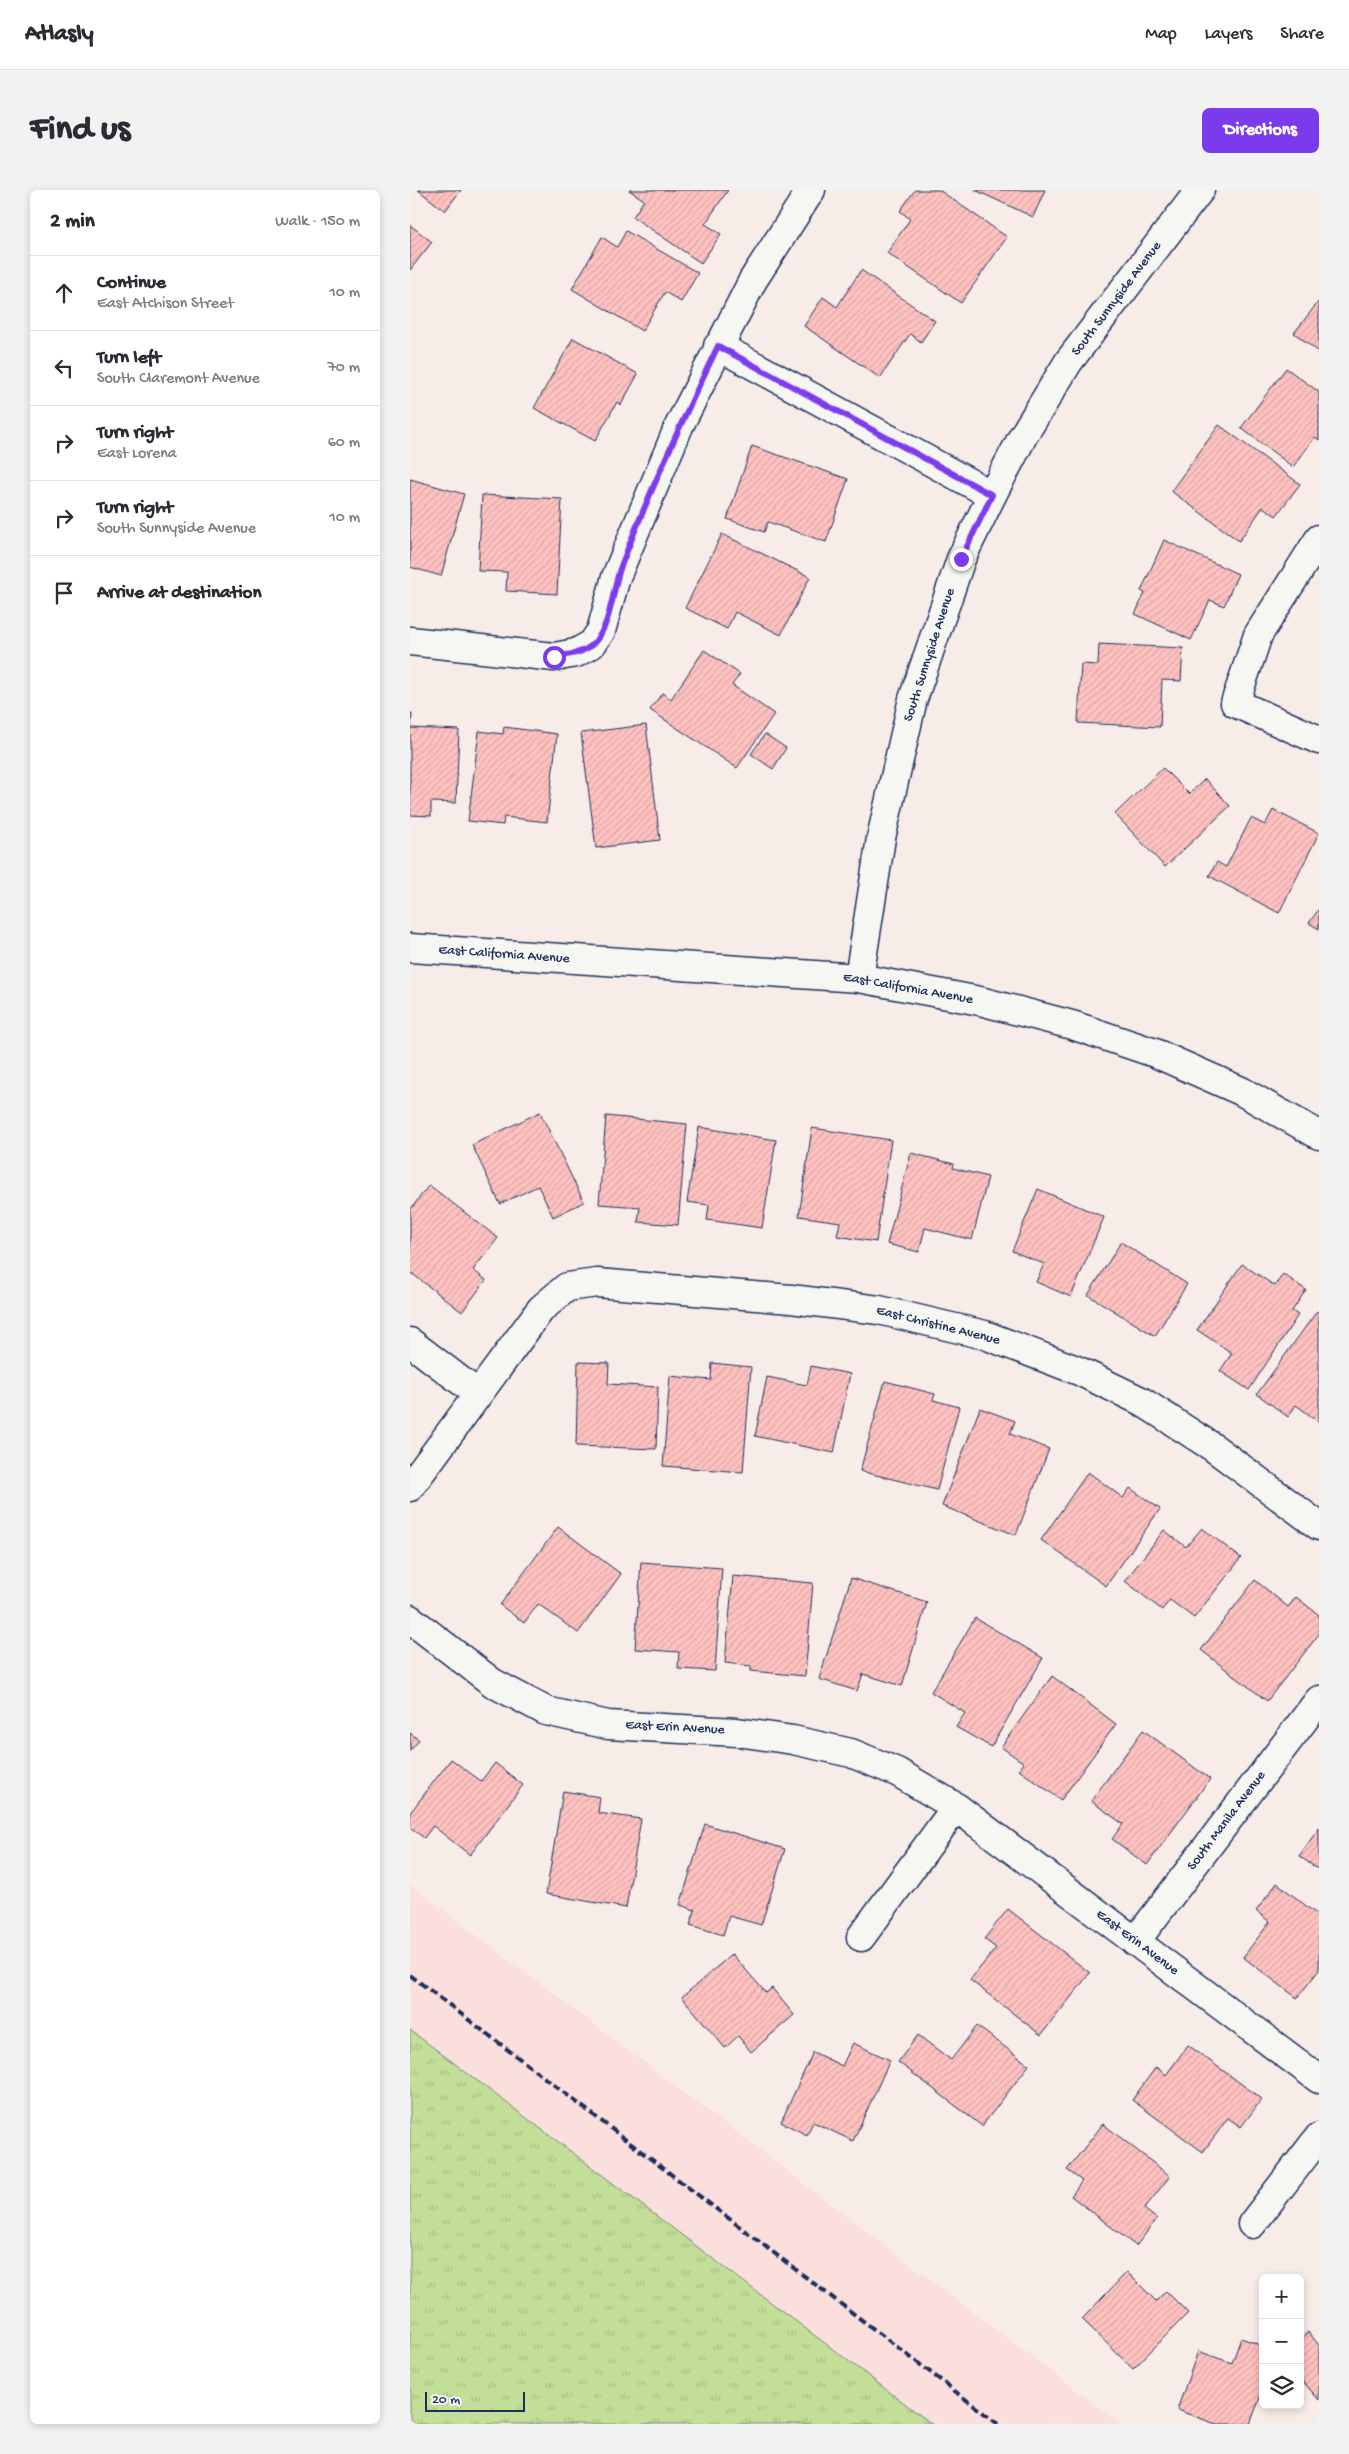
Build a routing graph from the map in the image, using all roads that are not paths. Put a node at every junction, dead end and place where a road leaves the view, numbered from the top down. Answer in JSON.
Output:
{"nodes":[{"id":1,"x":810,"y":190,"type":"edge"},
{"id":2,"x":1200,"y":190,"type":"edge"},
{"id":3,"x":718,"y":346,"type":"junction"},
{"id":4,"x":992,"y":495,"type":"junction"},
{"id":5,"x":1319,"y":539,"type":"edge"},
{"id":6,"x":410,"y":642,"type":"edge"},
{"id":7,"x":1319,"y":740,"type":"edge"},
{"id":8,"x":410,"y":948,"type":"edge"},
{"id":9,"x":859,"y":978,"type":"junction"},
{"id":10,"x":1319,"y":1135,"type":"edge"},
{"id":11,"x":410,"y":1342,"type":"edge"},
{"id":12,"x":478,"y":1394,"type":"junction"},
{"id":13,"x":410,"y":1487,"type":"edge"},
{"id":14,"x":1319,"y":1526,"type":"edge"},
{"id":15,"x":410,"y":1619,"type":"edge"},
{"id":16,"x":1319,"y":1700,"type":"edge"},
{"id":17,"x":956,"y":1807,"type":"junction"},
{"id":18,"x":861,"y":1937,"type":"dead end"},
{"id":19,"x":1135,"y":1942,"type":"junction"},
{"id":20,"x":1319,"y":2079,"type":"edge"},
{"id":21,"x":1319,"y":2137,"type":"edge"},
{"id":22,"x":1252,"y":2224,"type":"dead end"}],
"edges":[{"from":1,"to":3,"type":"street"},
{"from":2,"to":4,"type":"street","name":"South Sunnyside Avenue"},
{"from":3,"to":4,"type":"street"},
{"from":3,"to":6,"type":"street"},
{"from":4,"to":9,"type":"street","name":"South Sunnyside Avenue"},
{"from":5,"to":7,"type":"street"},
{"from":8,"to":9,"type":"street","name":"East California Avenue"},
{"from":9,"to":10,"type":"street","name":"East California Avenue"},
{"from":11,"to":12,"type":"street"},
{"from":12,"to":13,"type":"street"},
{"from":12,"to":14,"type":"street","name":"East Christine Avenue"},
{"from":15,"to":17,"type":"street","name":"East Erin Avenue"},
{"from":16,"to":19,"type":"street","name":"South Manila Avenue"},
{"from":17,"to":18,"type":"street"},
{"from":17,"to":19,"type":"street","name":"East Erin Avenue"},
{"from":19,"to":20,"type":"street","name":"East Erin Avenue"},
{"from":21,"to":22,"type":"street"}]}
